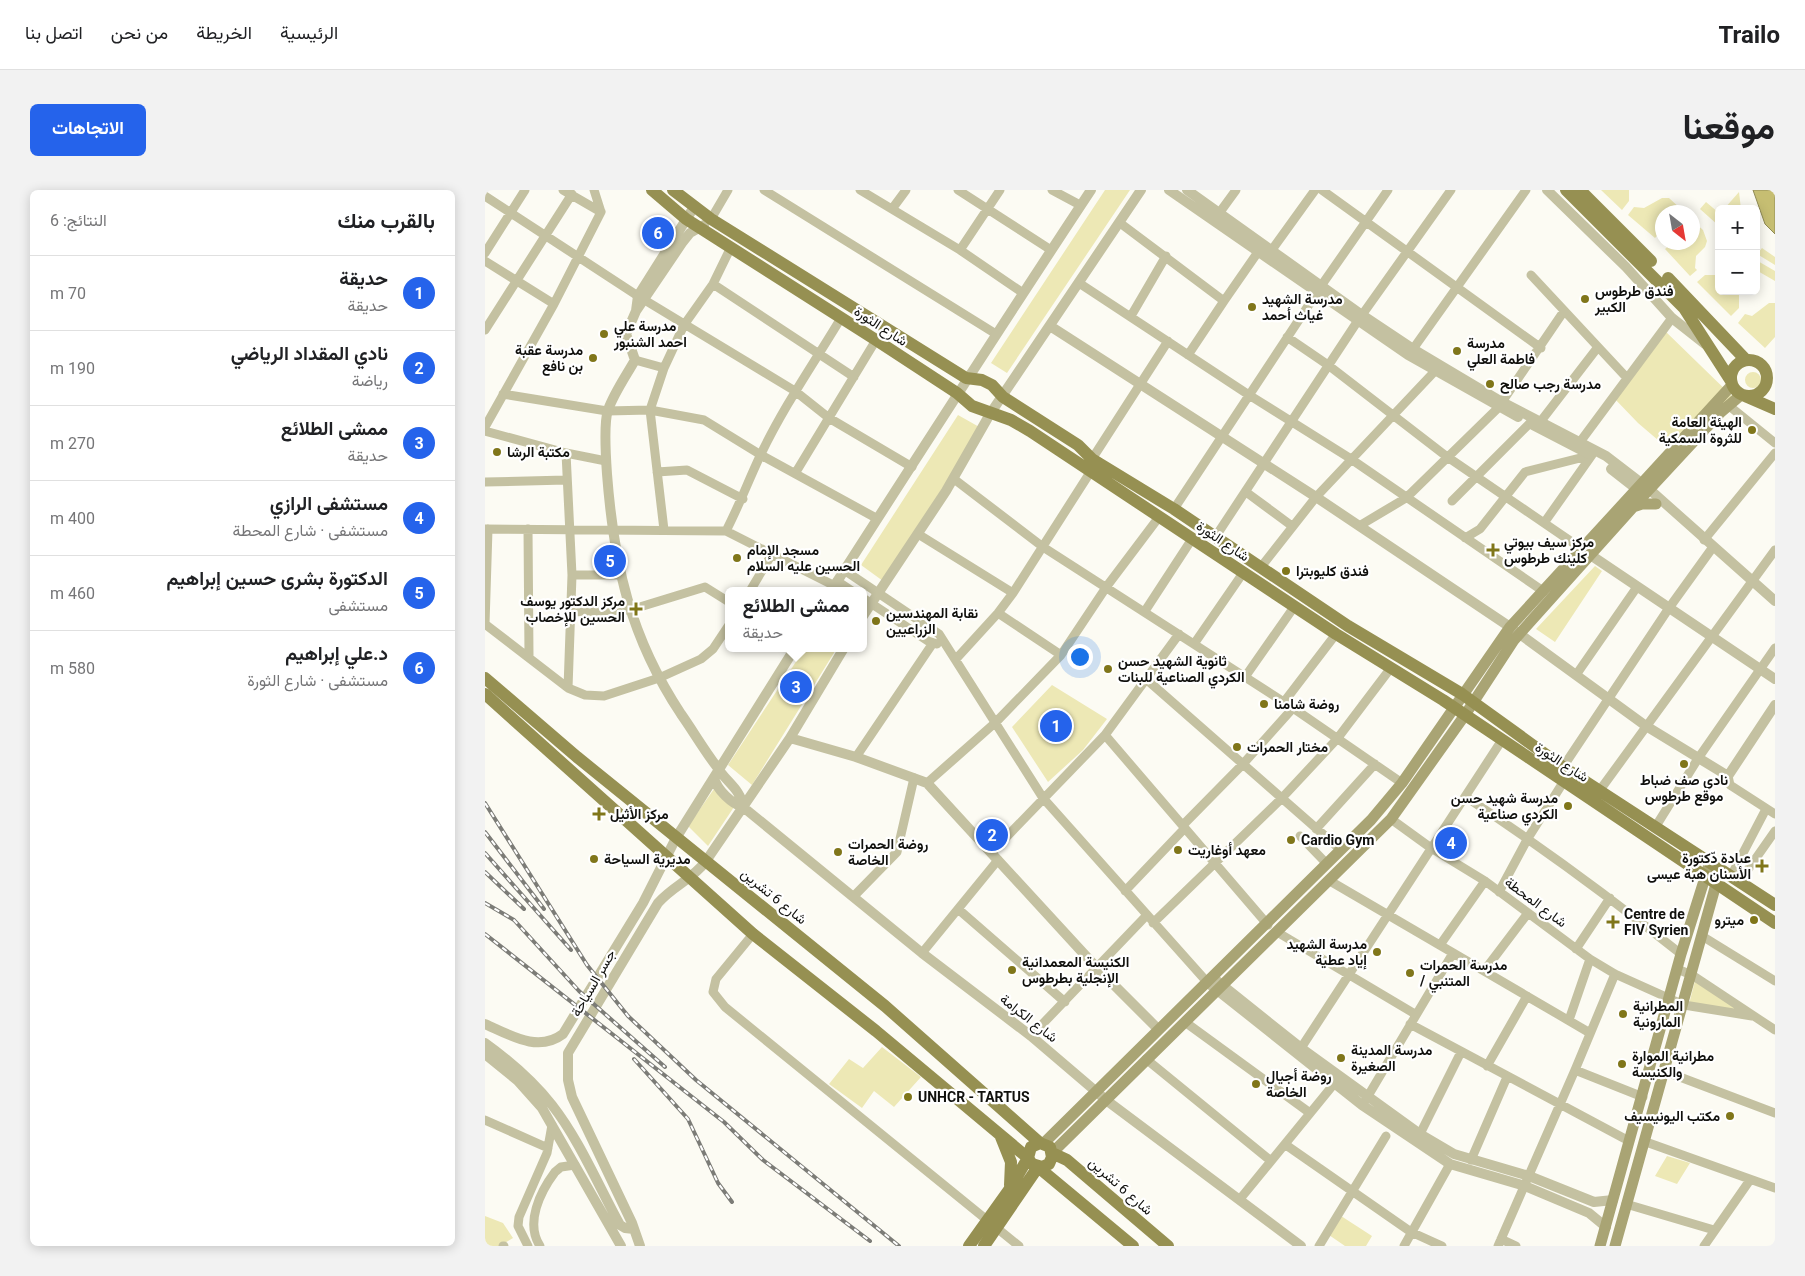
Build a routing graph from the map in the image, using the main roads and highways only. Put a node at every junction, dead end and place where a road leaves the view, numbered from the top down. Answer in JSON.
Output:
{"nodes":[{"id":1,"x":652,"y":190,"type":"edge"},
{"id":2,"x":673,"y":190,"type":"edge"},
{"id":3,"x":1566,"y":190,"type":"edge"},
{"id":4,"x":1580,"y":190,"type":"edge"},
{"id":5,"x":1746,"y":360,"type":"junction"},
{"id":6,"x":1771,"y":378,"type":"edge"},
{"id":7,"x":1731,"y":383,"type":"junction"},
{"id":8,"x":1743,"y":395,"type":"junction"},
{"id":9,"x":1775,"y":409,"type":"edge"},
{"id":10,"x":1703,"y":425,"type":"junction"},
{"id":11,"x":1091,"y":465,"type":"junction"},
{"id":12,"x":1643,"y":489,"type":"junction"},
{"id":13,"x":1656,"y":504,"type":"road end"},
{"id":14,"x":1633,"y":507,"type":"junction"},
{"id":15,"x":1587,"y":552,"type":"junction"},
{"id":16,"x":485,"y":678,"type":"edge"},
{"id":17,"x":485,"y":694,"type":"edge"},
{"id":18,"x":1462,"y":694,"type":"junction"},
{"id":19,"x":1474,"y":702,"type":"junction"},
{"id":20,"x":1453,"y":707,"type":"junction"},
{"id":21,"x":1465,"y":715,"type":"junction"},
{"id":22,"x":1710,"y":861,"type":"junction"},
{"id":23,"x":1731,"y":875,"type":"junction"},
{"id":24,"x":1705,"y":876,"type":"junction"},
{"id":25,"x":1717,"y":883,"type":"junction"},
{"id":26,"x":1775,"y":905,"type":"edge"},
{"id":27,"x":1775,"y":923,"type":"edge"},
{"id":28,"x":1000,"y":1135,"type":"junction"},
{"id":29,"x":1045,"y":1146,"type":"junction"},
{"id":30,"x":1028,"y":1158,"type":"junction"},
{"id":31,"x":1038,"y":1167,"type":"junction"},
{"id":32,"x":1009,"y":1190,"type":"junction"},
{"id":33,"x":998,"y":1215,"type":"junction"},
{"id":34,"x":969,"y":1246,"type":"edge"},
{"id":35,"x":984,"y":1246,"type":"edge"},
{"id":36,"x":1133,"y":1246,"type":"edge"},
{"id":37,"x":1168,"y":1246,"type":"edge"},
{"id":38,"x":1600,"y":1246,"type":"edge"},
{"id":39,"x":1615,"y":1246,"type":"edge"}],
"edges":[{"from":1,"to":11,"type":"main road","name":"شارع الثورة"},
{"from":2,"to":11,"type":"main road","name":"شارع الثورة"},
{"from":3,"to":7,"type":"main road"},
{"from":4,"to":5,"type":"main road"},
{"from":5,"to":6,"type":"main road"},
{"from":5,"to":7,"type":"main road"},
{"from":6,"to":8,"type":"main road"},
{"from":7,"to":8,"type":"main road"},
{"from":7,"to":10,"type":"main road"},
{"from":8,"to":9,"type":"main road"},
{"from":8,"to":10,"type":"main road"},
{"from":10,"to":12,"type":"main road"},
{"from":11,"to":18,"type":"main road","name":"شارع الثورة"},
{"from":11,"to":20,"type":"main road","name":"شارع الثورة"},
{"from":12,"to":14,"type":"main road"},
{"from":12,"to":15,"type":"main road"},
{"from":13,"to":14,"type":"main road"},
{"from":14,"to":15,"type":"main road"},
{"from":15,"to":18,"type":"main road"},
{"from":15,"to":19,"type":"main road"},
{"from":16,"to":29,"type":"main road","name":"شارع 6 تشرين"},
{"from":17,"to":28,"type":"main road"},
{"from":18,"to":19,"type":"main road","name":"شارع الثورة"},
{"from":18,"to":20,"type":"main road"},
{"from":19,"to":21,"type":"main road"},
{"from":19,"to":22,"type":"main road","name":"شارع الثورة"},
{"from":20,"to":21,"type":"main road","name":"شارع الثورة"},
{"from":20,"to":29,"type":"main road"},
{"from":21,"to":24,"type":"main road","name":"شارع الثورة"},
{"from":21,"to":29,"type":"main road"},
{"from":22,"to":23,"type":"main road","name":"شارع الثورة"},
{"from":22,"to":24,"type":"main road"},
{"from":23,"to":25,"type":"main road"},
{"from":23,"to":26,"type":"main road","name":"شارع الثورة"},
{"from":24,"to":25,"type":"main road","name":"شارع الثورة"},
{"from":24,"to":38,"type":"main road"},
{"from":25,"to":27,"type":"main road","name":"شارع الثورة"},
{"from":25,"to":39,"type":"main road"},
{"from":28,"to":30,"type":"main road"},
{"from":28,"to":32,"type":"main road"},
{"from":29,"to":30,"type":"main road"},
{"from":29,"to":31,"type":"main road"},
{"from":29,"to":37,"type":"main road","name":"شارع 6 تشرين"},
{"from":30,"to":31,"type":"main road"},
{"from":30,"to":32,"type":"main road"},
{"from":31,"to":33,"type":"main road"},
{"from":31,"to":36,"type":"main road"},
{"from":32,"to":33,"type":"main road"},
{"from":33,"to":34,"type":"main road"},
{"from":33,"to":35,"type":"main road"}]}
